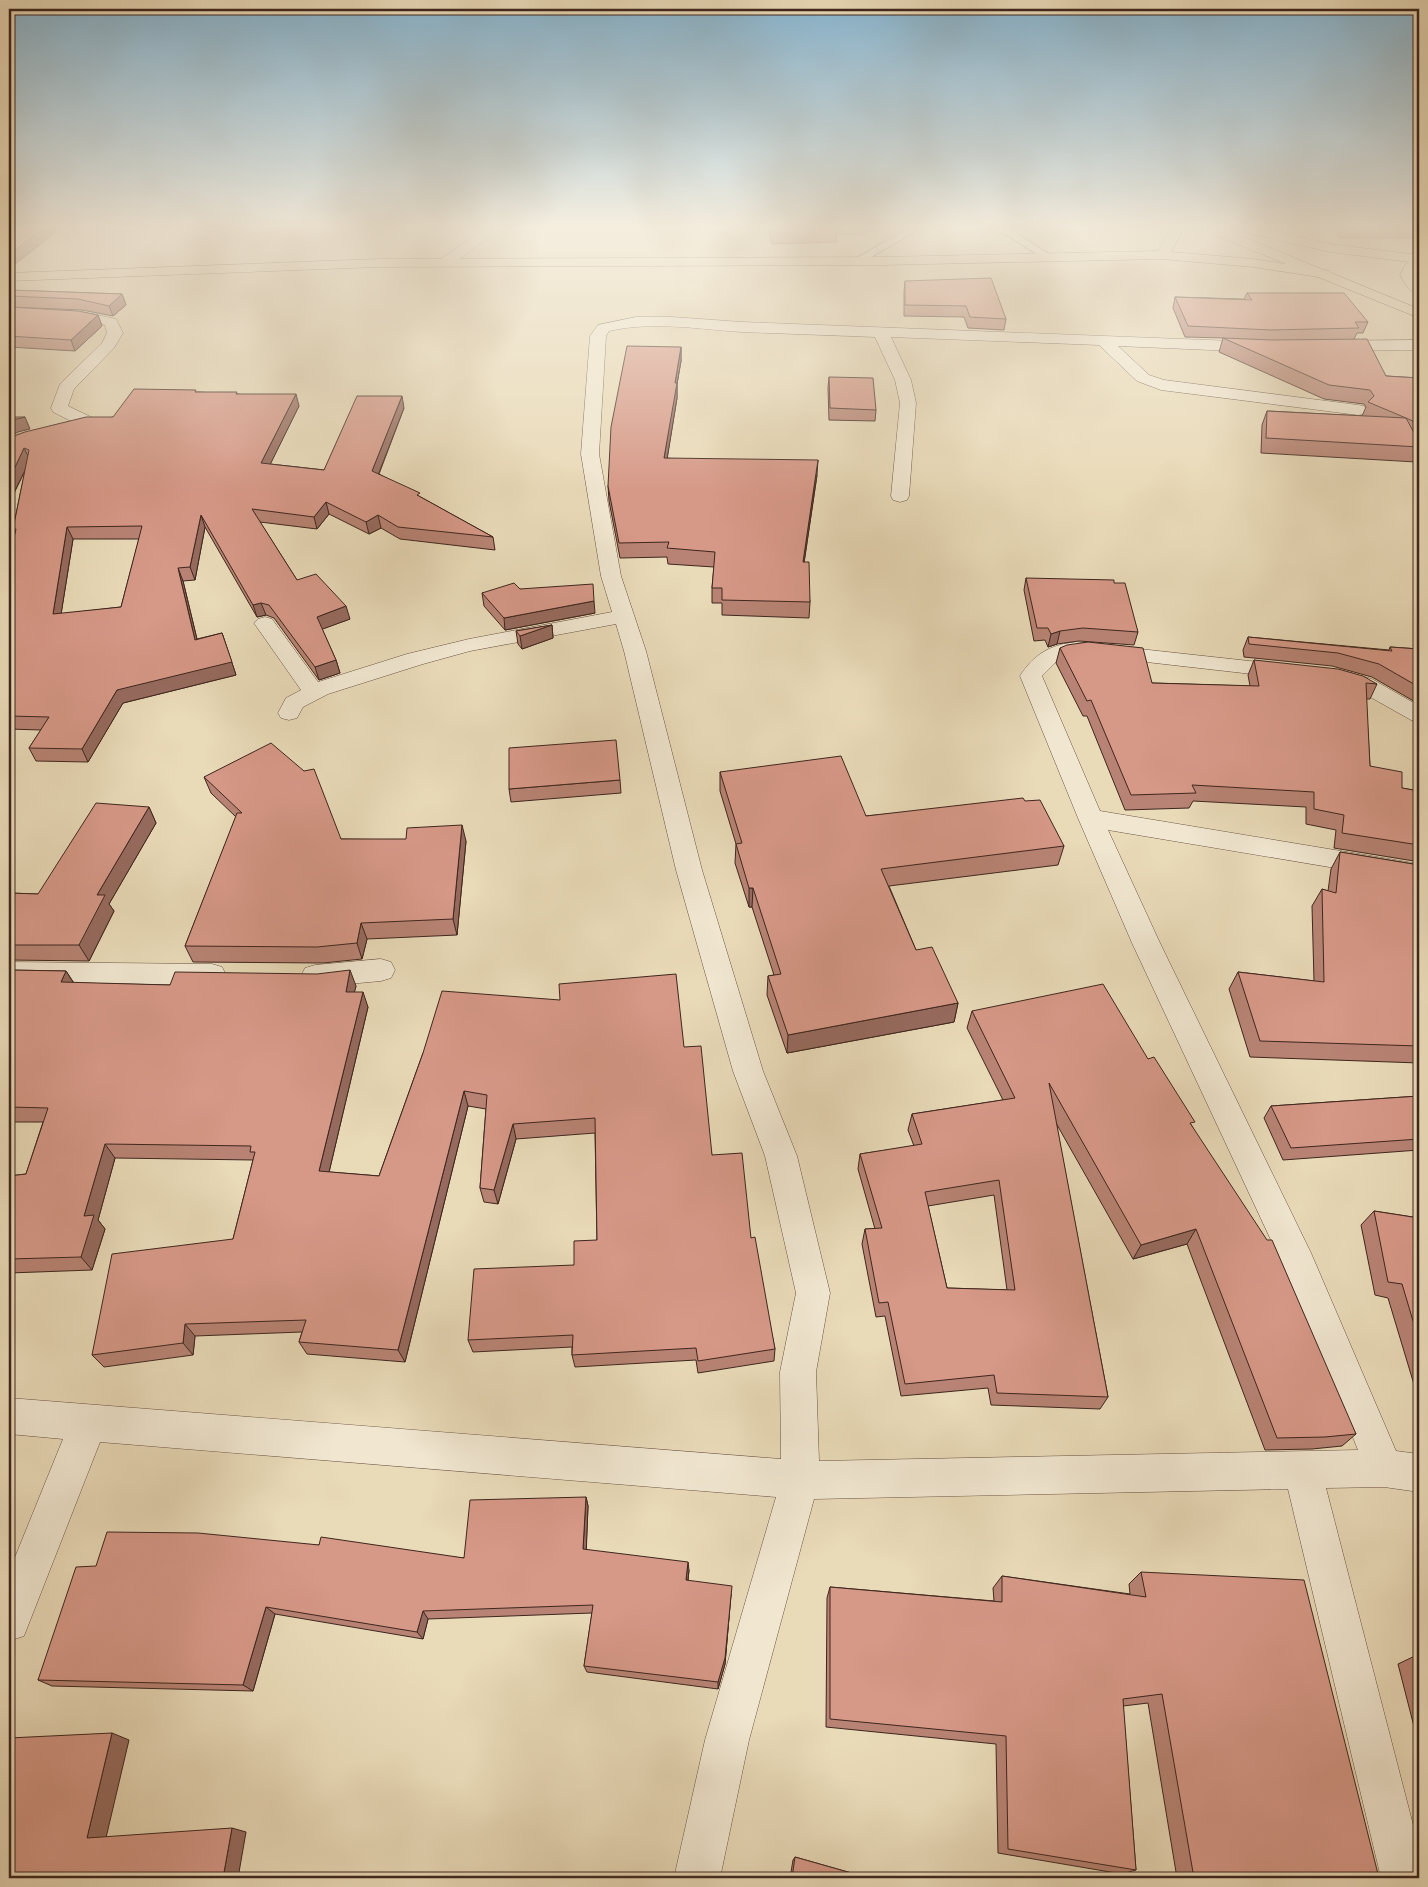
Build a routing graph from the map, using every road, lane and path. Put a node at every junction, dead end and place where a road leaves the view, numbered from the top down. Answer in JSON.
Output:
{"nodes":[{"id":1,"x":82,"y":316,"type":"edge"},
{"id":2,"x":881,"y":332,"type":"junction"},
{"id":3,"x":1102,"y":340,"type":"junction"},
{"id":4,"x":1419,"y":345,"type":"edge"},
{"id":5,"x":1315,"y":346,"type":"edge"},
{"id":6,"x":1286,"y":347,"type":"edge"},
{"id":7,"x":1358,"y":410,"type":"edge"},
{"id":8,"x":9,"y":445,"type":"edge"},
{"id":9,"x":900,"y":496,"type":"dead end"},
{"id":10,"x":624,"y":616,"type":"junction"},
{"id":11,"x":264,"y":623,"type":"edge"},
{"id":12,"x":314,"y":692,"type":"junction"},
{"id":13,"x":289,"y":713,"type":"dead end"},
{"id":14,"x":1419,"y":715,"type":"edge"},
{"id":15,"x":1090,"y":818,"type":"junction"},
{"id":16,"x":1419,"y":873,"type":"edge"},
{"id":17,"x":381,"y":970,"type":"dead end"},
{"id":18,"x":9,"y":973,"type":"edge"},
{"id":19,"x":235,"y":975,"type":"edge"},
{"id":20,"x":294,"y":976,"type":"edge"},
{"id":21,"x":9,"y":1416,"type":"edge"},
{"id":22,"x":89,"y":1422,"type":"junction"},
{"id":23,"x":1303,"y":1471,"type":"junction"},
{"id":24,"x":1402,"y":1471,"type":"edge"},
{"id":25,"x":800,"y":1480,"type":"junction"},
{"id":26,"x":9,"y":1621,"type":"edge"},
{"id":27,"x":697,"y":1878,"type":"edge"},
{"id":28,"x":1404,"y":1878,"type":"edge"}],
"edges":[{"from":1,"to":8,"type":"street"},
{"from":2,"to":3,"type":"street"},
{"from":2,"to":9,"type":"street"},
{"from":2,"to":10,"type":"street"},
{"from":3,"to":6,"type":"street"},
{"from":3,"to":7,"type":"street"},
{"from":4,"to":5,"type":"street"},
{"from":10,"to":12,"type":"street"},
{"from":10,"to":25,"type":"street"},
{"from":11,"to":12,"type":"street"},
{"from":12,"to":13,"type":"street"},
{"from":14,"to":15,"type":"street"},
{"from":15,"to":16,"type":"street"},
{"from":15,"to":24,"type":"street"},
{"from":17,"to":20,"type":"street"},
{"from":18,"to":19,"type":"street"},
{"from":21,"to":22,"type":"street"},
{"from":22,"to":25,"type":"street"},
{"from":22,"to":26,"type":"street"},
{"from":23,"to":24,"type":"street"},
{"from":23,"to":25,"type":"street"},
{"from":23,"to":28,"type":"street"},
{"from":25,"to":27,"type":"street"}]}
